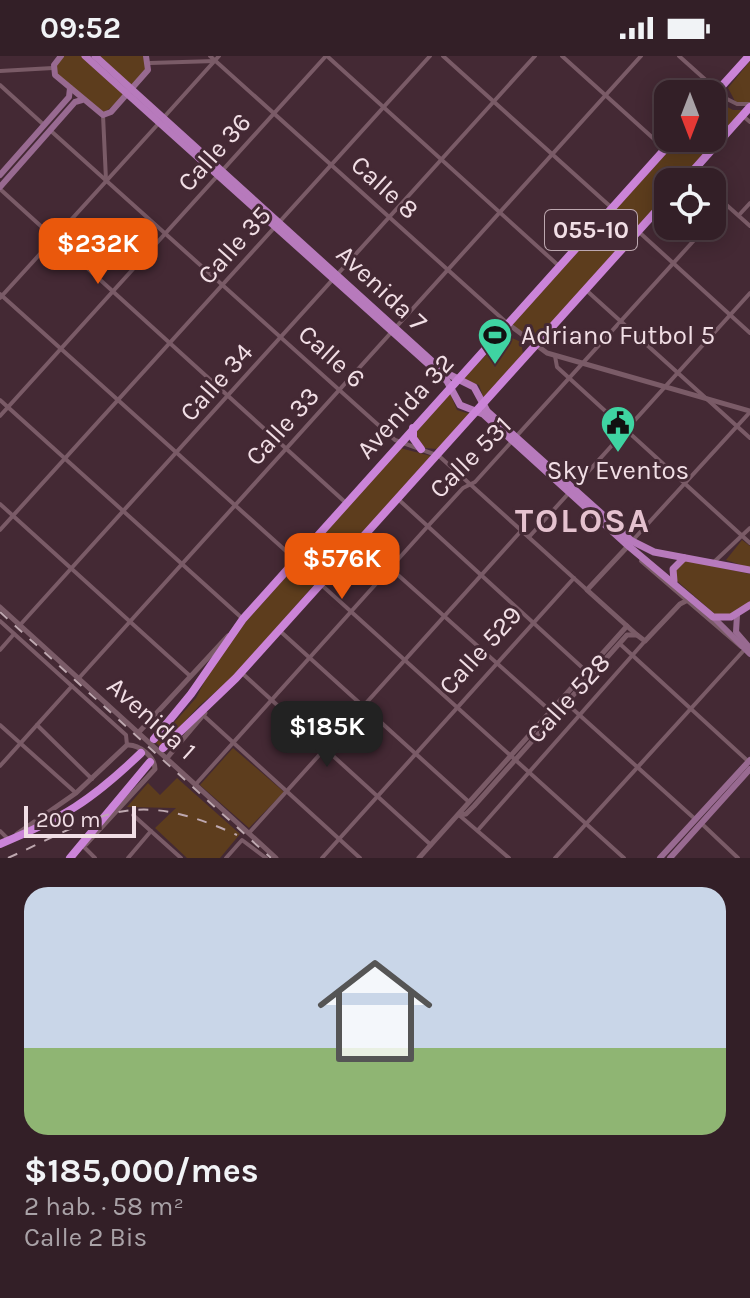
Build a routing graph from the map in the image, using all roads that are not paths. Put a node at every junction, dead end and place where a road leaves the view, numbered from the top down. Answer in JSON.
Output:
{"nodes":[{"id":1,"x":61,"y":56,"type":"edge"},
{"id":2,"x":85,"y":56,"type":"edge"},
{"id":3,"x":95,"y":56,"type":"edge"},
{"id":4,"x":210,"y":56,"type":"edge"},
{"id":5,"x":326,"y":56,"type":"edge"},
{"id":6,"x":430,"y":56,"type":"edge"},
{"id":7,"x":443,"y":56,"type":"edge"},
{"id":8,"x":535,"y":56,"type":"edge"},
{"id":9,"x":562,"y":56,"type":"edge"},
{"id":10,"x":641,"y":56,"type":"edge"},
{"id":11,"x":679,"y":56,"type":"edge"},
{"id":12,"x":749,"y":56,"type":"edge"},
{"id":13,"x":217,"y":58,"type":"edge"},
{"id":14,"x":148,"y":60,"type":"edge"},
{"id":15,"x":53,"y":68,"type":"junction"},
{"id":16,"x":0,"y":71,"type":"edge"},
{"id":17,"x":702,"y":80,"type":"edge"},
{"id":18,"x":726,"y":82,"type":"edge"},
{"id":19,"x":0,"y":85,"type":"edge"},
{"id":20,"x":70,"y":88,"type":"junction"},
{"id":21,"x":129,"y":91,"type":"junction"},
{"id":22,"x":606,"y":95,"type":"junction"},
{"id":23,"x":726,"y":99,"type":"edge"},
{"id":24,"x":84,"y":101,"type":"junction"},
{"id":25,"x":494,"y":102,"type":"junction"},
{"id":26,"x":750,"y":105,"type":"edge"},
{"id":27,"x":384,"y":108,"type":"junction"},
{"id":28,"x":273,"y":113,"type":"junction"},
{"id":29,"x":103,"y":115,"type":"junction"},
{"id":30,"x":746,"y":119,"type":"edge"},
{"id":31,"x":161,"y":120,"type":"junction"},
{"id":32,"x":48,"y":128,"type":"junction"},
{"id":33,"x":654,"y":139,"type":"edge"},
{"id":34,"x":662,"y":152,"type":"edge"},
{"id":35,"x":552,"y":154,"type":"junction"},
{"id":36,"x":441,"y":160,"type":"junction"},
{"id":37,"x":331,"y":165,"type":"junction"},
{"id":38,"x":696,"y":168,"type":"edge"},
{"id":39,"x":220,"y":173,"type":"junction"},
{"id":40,"x":0,"y":175,"type":"edge"},
{"id":41,"x":106,"y":181,"type":"junction"},
{"id":42,"x":0,"y":188,"type":"edge"},
{"id":43,"x":750,"y":203,"type":"edge"},
{"id":44,"x":726,"y":204,"type":"edge"},
{"id":45,"x":612,"y":208,"type":"junction"},
{"id":46,"x":500,"y":212,"type":"junction"},
{"id":47,"x":654,"y":213,"type":"edge"},
{"id":48,"x":739,"y":215,"type":"junction"},
{"id":49,"x":389,"y":217,"type":"junction"},
{"id":50,"x":277,"y":224,"type":"junction"},
{"id":51,"x":750,"y":226,"type":"edge"},
{"id":52,"x":638,"y":231,"type":"junction"},
{"id":53,"x":165,"y":233,"type":"junction"},
{"id":54,"x":54,"y":238,"type":"junction"},
{"id":55,"x":695,"y":240,"type":"edge"},
{"id":56,"x":674,"y":264,"type":"junction"},
{"id":57,"x":559,"y":266,"type":"junction"},
{"id":58,"x":448,"y":270,"type":"junction"},
{"id":59,"x":335,"y":277,"type":"junction"},
{"id":60,"x":222,"y":285,"type":"junction"},
{"id":61,"x":586,"y":290,"type":"junction"},
{"id":62,"x":113,"y":291,"type":"junction"},
{"id":63,"x":750,"y":293,"type":"edge"},
{"id":64,"x":1,"y":296,"type":"edge"},
{"id":65,"x":730,"y":315,"type":"junction"},
{"id":66,"x":621,"y":321,"type":"junction"},
{"id":67,"x":507,"y":323,"type":"junction"},
{"id":68,"x":393,"y":330,"type":"junction"},
{"id":69,"x":750,"y":333,"type":"edge"},
{"id":70,"x":281,"y":337,"type":"junction"},
{"id":71,"x":170,"y":343,"type":"junction"},
{"id":72,"x":534,"y":347,"type":"junction"},
{"id":73,"x":60,"y":349,"type":"junction"},
{"id":74,"x":555,"y":356,"type":"junction"},
{"id":75,"x":583,"y":364,"type":"junction"},
{"id":76,"x":678,"y":374,"type":"junction"},
{"id":77,"x":571,"y":378,"type":"junction"},
{"id":78,"x":453,"y":383,"type":"junction"},
{"id":79,"x":667,"y":387,"type":"junction"},
{"id":80,"x":339,"y":390,"type":"junction"},
{"id":81,"x":228,"y":395,"type":"junction"},
{"id":82,"x":706,"y":399,"type":"junction"},
{"id":83,"x":0,"y":400,"type":"edge"},
{"id":84,"x":118,"y":400,"type":"junction"},
{"id":85,"x":8,"y":407,"type":"junction"},
{"id":86,"x":480,"y":407,"type":"junction"},
{"id":87,"x":750,"y":411,"type":"edge"},
{"id":88,"x":0,"y":416,"type":"edge"},
{"id":89,"x":736,"y":426,"type":"junction"},
{"id":90,"x":413,"y":427,"type":"junction"},
{"id":91,"x":628,"y":431,"type":"junction"},
{"id":92,"x":750,"y":438,"type":"edge"},
{"id":93,"x":514,"y":440,"type":"junction"},
{"id":94,"x":399,"y":443,"type":"junction"},
{"id":95,"x":286,"y":448,"type":"junction"},
{"id":96,"x":421,"y":449,"type":"junction"},
{"id":97,"x":176,"y":453,"type":"junction"},
{"id":98,"x":437,"y":455,"type":"junction"},
{"id":99,"x":65,"y":458,"type":"junction"},
{"id":100,"x":685,"y":483,"type":"junction"},
{"id":101,"x":471,"y":484,"type":"junction"},
{"id":102,"x":572,"y":491,"type":"junction"},
{"id":103,"x":397,"y":498,"type":"junction"},
{"id":104,"x":345,"y":502,"type":"junction"},
{"id":105,"x":0,"y":504,"type":"edge"},
{"id":106,"x":235,"y":505,"type":"junction"},
{"id":107,"x":123,"y":511,"type":"junction"},
{"id":108,"x":13,"y":516,"type":"junction"},
{"id":109,"x":428,"y":526,"type":"junction"},
{"id":110,"x":750,"y":528,"type":"edge"},
{"id":111,"x":0,"y":530,"type":"edge"},
{"id":112,"x":521,"y":531,"type":"junction"},
{"id":113,"x":743,"y":536,"type":"junction"},
{"id":114,"x":529,"y":537,"type":"junction"},
{"id":115,"x":359,"y":541,"type":"junction"},
{"id":116,"x":630,"y":543,"type":"junction"},
{"id":117,"x":750,"y":543,"type":"edge"},
{"id":118,"x":726,"y":554,"type":"junction"},
{"id":119,"x":686,"y":558,"type":"junction"},
{"id":120,"x":296,"y":560,"type":"junction"},
{"id":121,"x":713,"y":562,"type":"junction"},
{"id":122,"x":182,"y":564,"type":"junction"},
{"id":123,"x":727,"y":565,"type":"junction"},
{"id":124,"x":72,"y":568,"type":"junction"},
{"id":125,"x":389,"y":568,"type":"junction"},
{"id":126,"x":750,"y":570,"type":"edge"},
{"id":127,"x":286,"y":571,"type":"junction"},
{"id":128,"x":481,"y":574,"type":"junction"},
{"id":129,"x":574,"y":578,"type":"junction"},
{"id":130,"x":675,"y":582,"type":"junction"},
{"id":131,"x":320,"y":584,"type":"junction"},
{"id":132,"x":587,"y":590,"type":"junction"},
{"id":133,"x":689,"y":599,"type":"junction"},
{"id":134,"x":750,"y":605,"type":"edge"},
{"id":135,"x":0,"y":607,"type":"edge"},
{"id":136,"x":350,"y":613,"type":"junction"},
{"id":137,"x":737,"y":615,"type":"junction"},
{"id":138,"x":442,"y":617,"type":"junction"},
{"id":139,"x":713,"y":617,"type":"junction"},
{"id":140,"x":243,"y":619,"type":"junction"},
{"id":141,"x":0,"y":621,"type":"edge"},
{"id":142,"x":130,"y":621,"type":"junction"},
{"id":143,"x":532,"y":622,"type":"junction"},
{"id":144,"x":20,"y":625,"type":"junction"},
{"id":145,"x":627,"y":626,"type":"junction"},
{"id":146,"x":279,"y":630,"type":"junction"},
{"id":147,"x":231,"y":632,"type":"junction"},
{"id":148,"x":14,"y":634,"type":"junction"},
{"id":149,"x":637,"y":635,"type":"junction"},
{"id":150,"x":645,"y":641,"type":"junction"},
{"id":151,"x":617,"y":642,"type":"junction"},
{"id":152,"x":747,"y":649,"type":"edge"},
{"id":153,"x":0,"y":650,"type":"edge"},
{"id":154,"x":633,"y":656,"type":"junction"},
{"id":155,"x":309,"y":659,"type":"junction"},
{"id":156,"x":404,"y":660,"type":"junction"},
{"id":157,"x":494,"y":665,"type":"junction"},
{"id":158,"x":241,"y":672,"type":"junction"},
{"id":159,"x":589,"y":673,"type":"junction"},
{"id":160,"x":189,"y":675,"type":"junction"},
{"id":161,"x":79,"y":678,"type":"junction"},
{"id":162,"x":229,"y":684,"type":"junction"},
{"id":163,"x":72,"y":686,"type":"junction"},
{"id":164,"x":272,"y":701,"type":"junction"},
{"id":165,"x":564,"y":701,"type":"junction"},
{"id":166,"x":361,"y":706,"type":"junction"},
{"id":167,"x":456,"y":707,"type":"junction"},
{"id":168,"x":690,"y":709,"type":"junction"},
{"id":169,"x":552,"y":714,"type":"junction"},
{"id":170,"x":203,"y":715,"type":"junction"},
{"id":171,"x":580,"y":715,"type":"junction"},
{"id":172,"x":0,"y":725,"type":"edge"},
{"id":173,"x":37,"y":725,"type":"junction"},
{"id":174,"x":139,"y":732,"type":"junction"},
{"id":175,"x":154,"y":739,"type":"dead end"},
{"id":176,"x":233,"y":743,"type":"junction"},
{"id":177,"x":20,"y":744,"type":"junction"},
{"id":178,"x":127,"y":745,"type":"junction"},
{"id":179,"x":163,"y":748,"type":"dead end"},
{"id":180,"x":325,"y":748,"type":"junction"},
{"id":181,"x":141,"y":753,"type":"dead end"},
{"id":182,"x":415,"y":754,"type":"junction"},
{"id":183,"x":167,"y":758,"type":"junction"},
{"id":184,"x":512,"y":758,"type":"junction"},
{"id":185,"x":750,"y":763,"type":"edge"},
{"id":186,"x":153,"y":765,"type":"junction"},
{"id":187,"x":0,"y":766,"type":"edge"},
{"id":188,"x":637,"y":767,"type":"junction"},
{"id":189,"x":529,"y":771,"type":"junction"},
{"id":190,"x":92,"y":779,"type":"junction"},
{"id":191,"x":196,"y":784,"type":"junction"},
{"id":192,"x":287,"y":791,"type":"junction"},
{"id":193,"x":76,"y":793,"type":"junction"},
{"id":194,"x":376,"y":796,"type":"junction"},
{"id":195,"x":471,"y":804,"type":"junction"},
{"id":196,"x":133,"y":815,"type":"dead end"},
{"id":197,"x":459,"y":815,"type":"junction"},
{"id":198,"x":698,"y":822,"type":"junction"},
{"id":199,"x":586,"y":824,"type":"junction"},
{"id":200,"x":478,"y":830,"type":"junction"},
{"id":201,"x":0,"y":831,"type":"edge"},
{"id":202,"x":151,"y":831,"type":"junction"},
{"id":203,"x":249,"y":833,"type":"junction"},
{"id":204,"x":338,"y":838,"type":"junction"},
{"id":205,"x":4,"y":842,"type":"edge"},
{"id":206,"x":431,"y":845,"type":"junction"},
{"id":207,"x":84,"y":847,"type":"junction"},
{"id":208,"x":70,"y":858,"type":"edge"},
{"id":209,"x":95,"y":858,"type":"edge"},
{"id":210,"x":128,"y":858,"type":"edge"},
{"id":211,"x":181,"y":858,"type":"edge"},
{"id":212,"x":226,"y":858,"type":"edge"},
{"id":213,"x":266,"y":858,"type":"edge"},
{"id":214,"x":276,"y":858,"type":"edge"},
{"id":215,"x":322,"y":858,"type":"edge"},
{"id":216,"x":360,"y":858,"type":"edge"},
{"id":217,"x":419,"y":858,"type":"edge"},
{"id":218,"x":509,"y":858,"type":"edge"},
{"id":219,"x":555,"y":858,"type":"edge"},
{"id":220,"x":624,"y":858,"type":"edge"},
{"id":221,"x":660,"y":858,"type":"edge"},
{"id":222,"x":670,"y":858,"type":"edge"},
{"id":223,"x":738,"y":858,"type":"edge"}],
"edges":[{"from":1,"to":15,"type":"main road"},
{"from":2,"to":21,"type":"main road","name":"Avenida 7"},
{"from":3,"to":21,"type":"main road","name":"Avenida 7"},
{"from":4,"to":13,"type":"street","name":"Calle 8"},
{"from":5,"to":27,"type":"street"},
{"from":5,"to":28,"type":"street","name":"Calle 36"},
{"from":6,"to":27,"type":"street","name":"Calle 35"},
{"from":7,"to":25,"type":"street"},
{"from":8,"to":25,"type":"street","name":"Calle 34"},
{"from":9,"to":22,"type":"street"},
{"from":10,"to":22,"type":"street","name":"Calle 33"},
{"from":11,"to":17,"type":"street"},
{"from":12,"to":18,"type":"highway"},
{"from":13,"to":14,"type":"street"},
{"from":13,"to":28,"type":"street","name":"Calle 8"},
{"from":13,"to":31,"type":"street"},
{"from":14,"to":21,"type":"main road"},
{"from":15,"to":16,"type":"street"},
{"from":15,"to":20,"type":"main road"},
{"from":19,"to":32,"type":"street","name":"Calle 6"},
{"from":20,"to":24,"type":"main road"},
{"from":20,"to":32,"type":"main road"},
{"from":21,"to":29,"type":"main road"},
{"from":21,"to":31,"type":"main road","name":"Avenida 7"},
{"from":22,"to":33,"type":"street"},
{"from":22,"to":35,"type":"street","name":"Calle 33"},
{"from":23,"to":26,"type":"street"},
{"from":24,"to":29,"type":"main road"},
{"from":24,"to":32,"type":"main road"},
{"from":25,"to":35,"type":"street"},
{"from":25,"to":36,"type":"street","name":"Calle 34"},
{"from":26,"to":30,"type":"highway"},
{"from":27,"to":36,"type":"street"},
{"from":27,"to":37,"type":"street","name":"Calle 35"},
{"from":28,"to":37,"type":"street","name":"Calle 8"},
{"from":28,"to":39,"type":"street","name":"Calle 36"},
{"from":29,"to":41,"type":"street"},
{"from":30,"to":38,"type":"highway"},
{"from":31,"to":39,"type":"main road","name":"Avenida 7"},
{"from":31,"to":41,"type":"street"},
{"from":32,"to":40,"type":"main road"},
{"from":32,"to":41,"type":"street","name":"Calle 6"},
{"from":32,"to":42,"type":"main road"},
{"from":34,"to":45,"type":"highway","name":"Avenida 32","number":"055-10"},
{"from":35,"to":45,"type":"street"},
{"from":35,"to":46,"type":"street","name":"Calle 33"},
{"from":36,"to":46,"type":"street"},
{"from":36,"to":49,"type":"street","name":"Calle 34"},
{"from":37,"to":49,"type":"street","name":"Calle 8"},
{"from":37,"to":50,"type":"street","name":"Calle 35"},
{"from":39,"to":50,"type":"main road","name":"Avenida 7"},
{"from":39,"to":53,"type":"street","name":"Calle 36"},
{"from":41,"to":53,"type":"street","name":"Calle 6"},
{"from":41,"to":54,"type":"street"},
{"from":42,"to":54,"type":"street"},
{"from":43,"to":48,"type":"street"},
{"from":44,"to":48,"type":"street"},
{"from":45,"to":57,"type":"highway","name":"Avenida 32","number":"055-10"},
{"from":46,"to":57,"type":"street"},
{"from":46,"to":58,"type":"street","name":"Calle 33"},
{"from":47,"to":52,"type":"highway","number":"055-10"},
{"from":48,"to":51,"type":"street"},
{"from":49,"to":58,"type":"street","name":"Calle 8"},
{"from":49,"to":59,"type":"street","name":"Calle 34"},
{"from":50,"to":59,"type":"main road","name":"Avenida 7"},
{"from":50,"to":60,"type":"street","name":"Calle 35"},
{"from":52,"to":56,"type":"street"},
{"from":52,"to":61,"type":"highway","number":"055-10"},
{"from":53,"to":60,"type":"street","name":"Calle 6"},
{"from":53,"to":62,"type":"street","name":"Calle 36"},
{"from":54,"to":62,"type":"street"},
{"from":54,"to":64,"type":"street"},
{"from":55,"to":56,"type":"street","name":"Calle 531"},
{"from":56,"to":65,"type":"street"},
{"from":56,"to":66,"type":"street","name":"Calle 531"},
{"from":57,"to":67,"type":"highway","name":"Avenida 32","number":"055-10"},
{"from":58,"to":67,"type":"street","name":"Calle 8"},
{"from":58,"to":68,"type":"street","name":"Calle 33"},
{"from":59,"to":68,"type":"main road","name":"Avenida 7"},
{"from":59,"to":70,"type":"street","name":"Calle 34"},
{"from":60,"to":70,"type":"street","name":"Calle 6"},
{"from":60,"to":71,"type":"street","name":"Calle 35"},
{"from":61,"to":66,"type":"street"},
{"from":61,"to":72,"type":"highway","number":"055-10"},
{"from":62,"to":71,"type":"street"},
{"from":62,"to":73,"type":"street","name":"Calle 36"},
{"from":63,"to":65,"type":"street"},
{"from":64,"to":73,"type":"street"},
{"from":65,"to":69,"type":"street"},
{"from":65,"to":76,"type":"street"},
{"from":66,"to":75,"type":"street","name":"Calle 531"},
{"from":66,"to":76,"type":"street"},
{"from":67,"to":72,"type":"street","name":"Calle 8"},
{"from":67,"to":78,"type":"highway","name":"Avenida 32","number":"055-10"},
{"from":68,"to":78,"type":"main road","name":"Avenida 7"},
{"from":68,"to":80,"type":"street","name":"Calle 33"},
{"from":70,"to":80,"type":"street","name":"Calle 6"},
{"from":70,"to":81,"type":"street","name":"Calle 34"},
{"from":71,"to":81,"type":"street"},
{"from":71,"to":84,"type":"street","name":"Calle 35"},
{"from":72,"to":74,"type":"street","name":"Calle 8"},
{"from":72,"to":86,"type":"highway","number":"055-10"},
{"from":73,"to":84,"type":"street"},
{"from":73,"to":85,"type":"street","name":"Calle 36"},
{"from":74,"to":75,"type":"street","name":"Calle 8"},
{"from":74,"to":77,"type":"street"},
{"from":75,"to":77,"type":"street","name":"Calle 531"},
{"from":75,"to":79,"type":"street","name":"Calle 8"},
{"from":76,"to":79,"type":"street"},
{"from":76,"to":82,"type":"street"},
{"from":77,"to":91,"type":"street"},
{"from":77,"to":93,"type":"street","name":"Calle 531"},
{"from":78,"to":86,"type":"main road","name":"Avenida 7"},
{"from":78,"to":86,"type":"main road","name":"Avenida 7"},
{"from":78,"to":90,"type":"highway","name":"Avenida 32","number":"055-10"},
{"from":79,"to":82,"type":"street","name":"Calle 8"},
{"from":79,"to":91,"type":"street"},
{"from":80,"to":94,"type":"street","name":"Calle 6"},
{"from":80,"to":95,"type":"street","name":"Calle 33"},
{"from":81,"to":95,"type":"street"},
{"from":81,"to":97,"type":"street","name":"Calle 34"},
{"from":82,"to":87,"type":"street","name":"Calle 8"},
{"from":82,"to":89,"type":"street"},
{"from":83,"to":85,"type":"street"},
{"from":84,"to":97,"type":"street"},
{"from":84,"to":99,"type":"street","name":"Calle 35"},
{"from":85,"to":88,"type":"street","name":"Calle 36"},
{"from":85,"to":99,"type":"street"},
{"from":86,"to":93,"type":"main road","name":"Avenida 7"},
{"from":86,"to":98,"type":"highway","number":"055-10"},
{"from":87,"to":89,"type":"street"},
{"from":89,"to":92,"type":"street"},
{"from":89,"to":100,"type":"street"},
{"from":90,"to":94,"type":"highway","name":"Avenida 32","number":"055-10"},
{"from":90,"to":96,"type":"highway"},
{"from":91,"to":100,"type":"street"},
{"from":91,"to":102,"type":"street"},
{"from":93,"to":101,"type":"street","name":"Calle 531"},
{"from":93,"to":102,"type":"main road","name":"Avenida 7"},
{"from":94,"to":96,"type":"street","name":"Calle 6"},
{"from":94,"to":104,"type":"highway","name":"Avenida 32","number":"055-10"},
{"from":95,"to":104,"type":"street"},
{"from":95,"to":106,"type":"street","name":"Calle 33"},
{"from":96,"to":98,"type":"street","name":"Calle 6"},
{"from":97,"to":106,"type":"street"},
{"from":97,"to":107,"type":"street","name":"Calle 34"},
{"from":98,"to":101,"type":"street","name":"Calle 6"},
{"from":98,"to":103,"type":"highway","number":"055-10"},
{"from":99,"to":107,"type":"street"},
{"from":99,"to":108,"type":"street","name":"Calle 35"},
{"from":100,"to":113,"type":"street"},
{"from":100,"to":116,"type":"street"},
{"from":101,"to":109,"type":"street","name":"Calle 531"},
{"from":101,"to":112,"type":"street","name":"Calle 6"},
{"from":102,"to":114,"type":"street"},
{"from":102,"to":116,"type":"main road","name":"Avenida 7"},
{"from":103,"to":109,"type":"street"},
{"from":103,"to":115,"type":"highway","number":"055-10"},
{"from":104,"to":120,"type":"highway","name":"Avenida 32","number":"055-10"},
{"from":105,"to":108,"type":"street"},
{"from":106,"to":120,"type":"street"},
{"from":106,"to":122,"type":"street","name":"Calle 33"},
{"from":107,"to":122,"type":"street"},
{"from":107,"to":124,"type":"street","name":"Calle 34"},
{"from":108,"to":111,"type":"street","name":"Calle 35"},
{"from":108,"to":124,"type":"street"},
{"from":109,"to":125,"type":"street","name":"Calle 531"},
{"from":109,"to":128,"type":"street"},
{"from":110,"to":113,"type":"street"},
{"from":112,"to":114,"type":"street","name":"Calle 6"},
{"from":112,"to":128,"type":"street"},
{"from":113,"to":117,"type":"street"},
{"from":113,"to":118,"type":"street"},
{"from":114,"to":129,"type":"street","name":"Calle 6"},
{"from":115,"to":125,"type":"street"},
{"from":115,"to":131,"type":"highway","number":"055-10"},
{"from":116,"to":119,"type":"main road","name":"Avenida 7"},
{"from":116,"to":130,"type":"main road","name":"Avenida 7"},
{"from":116,"to":132,"type":"street"},
{"from":116,"to":133,"type":"street","name":"Avenida 7"},
{"from":118,"to":121,"type":"street"},
{"from":118,"to":123,"type":"street"},
{"from":119,"to":121,"type":"main road","name":"Avenida 7"},
{"from":119,"to":130,"type":"main road"},
{"from":120,"to":127,"type":"highway","name":"Avenida 32","number":"055-10"},
{"from":121,"to":123,"type":"main road","name":"Avenida 7"},
{"from":122,"to":140,"type":"street"},
{"from":122,"to":142,"type":"street","name":"Calle 33"},
{"from":123,"to":126,"type":"main road","name":"Avenida 7"},
{"from":124,"to":142,"type":"street"},
{"from":124,"to":144,"type":"street","name":"Calle 34"},
{"from":125,"to":136,"type":"street","name":"Calle 531"},
{"from":125,"to":138,"type":"street"},
{"from":127,"to":131,"type":"street"},
{"from":127,"to":140,"type":"highway","name":"Avenida 32","number":"055-10"},
{"from":128,"to":138,"type":"street"},
{"from":128,"to":143,"type":"street"},
{"from":129,"to":132,"type":"street","name":"Calle 6"},
{"from":129,"to":143,"type":"street","name":"Calle 529"},
{"from":130,"to":133,"type":"main road","name":"Avenida 7"},
{"from":131,"to":136,"type":"street"},
{"from":131,"to":146,"type":"highway","number":"055-10"},
{"from":132,"to":145,"type":"street","name":"Calle 6"},
{"from":133,"to":139,"type":"main road","name":"Avenida 7"},
{"from":133,"to":150,"type":"street","name":"Calle 528"},
{"from":133,"to":152,"type":"street","name":"Avenida 7"},
{"from":134,"to":137,"type":"main road"},
{"from":135,"to":144,"type":"street","name":"Avenida 1"},
{"from":136,"to":155,"type":"street","name":"Calle 531"},
{"from":136,"to":156,"type":"street"},
{"from":137,"to":139,"type":"main road"},
{"from":137,"to":152,"type":"main road"},
{"from":138,"to":156,"type":"street"},
{"from":138,"to":157,"type":"street"},
{"from":139,"to":152,"type":"main road","name":"Avenida 7"},
{"from":140,"to":147,"type":"highway","name":"Avenida 32","number":"055-10"},
{"from":141,"to":148,"type":"street","name":"Avenida 1"},
{"from":142,"to":160,"type":"street"},
{"from":142,"to":161,"type":"street","name":"Calle 33"},
{"from":143,"to":157,"type":"street","name":"Calle 529"},
{"from":143,"to":159,"type":"street"},
{"from":144,"to":161,"type":"street","name":"Avenida 1"},
{"from":145,"to":149,"type":"street","name":"Calle 6"},
{"from":145,"to":151,"type":"street"},
{"from":146,"to":155,"type":"street"},
{"from":146,"to":158,"type":"highway","number":"055-10"},
{"from":147,"to":160,"type":"street","name":"Avenida 32"},
{"from":147,"to":175,"type":"highway","name":"Avenida 32","number":"055-10"},
{"from":148,"to":153,"type":"street"},
{"from":148,"to":163,"type":"street","name":"Avenida 1"},
{"from":149,"to":150,"type":"street","name":"Calle 6"},
{"from":149,"to":151,"type":"street"},
{"from":150,"to":154,"type":"street","name":"Calle 528"},
{"from":151,"to":154,"type":"street"},
{"from":151,"to":159,"type":"street"},
{"from":152,"to":168,"type":"street"},
{"from":154,"to":168,"type":"street"},
{"from":154,"to":171,"type":"street","name":"Calle 528"},
{"from":155,"to":164,"type":"street","name":"Calle 531"},
{"from":155,"to":166,"type":"street"},
{"from":156,"to":166,"type":"street"},
{"from":156,"to":167,"type":"street"},
{"from":157,"to":167,"type":"street","name":"Calle 529"},
{"from":157,"to":169,"type":"street"},
{"from":158,"to":162,"type":"highway","number":"055-10"},
{"from":158,"to":164,"type":"street"},
{"from":159,"to":165,"type":"street"},
{"from":160,"to":174,"type":"street","name":"Avenida 32"},
{"from":161,"to":174,"type":"street","name":"Avenida 1"},
{"from":162,"to":170,"type":"street"},
{"from":162,"to":179,"type":"highway","number":"055-10"},
{"from":163,"to":173,"type":"street"},
{"from":163,"to":178,"type":"street","name":"Avenida 1"},
{"from":164,"to":176,"type":"street","name":"Calle 531"},
{"from":164,"to":180,"type":"street"},
{"from":165,"to":169,"type":"street"},
{"from":165,"to":171,"type":"street"},
{"from":166,"to":180,"type":"street"},
{"from":166,"to":182,"type":"street"},
{"from":167,"to":182,"type":"street","name":"Calle 529"},
{"from":167,"to":184,"type":"street"},
{"from":168,"to":185,"type":"street"},
{"from":168,"to":188,"type":"street"},
{"from":169,"to":184,"type":"street"},
{"from":170,"to":176,"type":"street"},
{"from":170,"to":183,"type":"street"},
{"from":171,"to":188,"type":"street"},
{"from":171,"to":189,"type":"street","name":"Calle 528"},
{"from":172,"to":177,"type":"street"},
{"from":173,"to":177,"type":"street"},
{"from":173,"to":190,"type":"street"},
{"from":174,"to":183,"type":"street","name":"Avenida 1"},
{"from":176,"to":191,"type":"street","name":"Calle 531"},
{"from":176,"to":192,"type":"street"},
{"from":177,"to":187,"type":"street"},
{"from":177,"to":193,"type":"street"},
{"from":178,"to":186,"type":"street","name":"Avenida 1"},
{"from":178,"to":190,"type":"street"},
{"from":180,"to":192,"type":"street"},
{"from":180,"to":194,"type":"street"},
{"from":181,"to":205,"type":"highway"},
{"from":182,"to":194,"type":"street","name":"Calle 529"},
{"from":182,"to":195,"type":"street"},
{"from":183,"to":191,"type":"street","name":"Avenida 1"},
{"from":184,"to":189,"type":"street"},
{"from":184,"to":195,"type":"street"},
{"from":185,"to":198,"type":"main road"},
{"from":186,"to":207,"type":"street"},
{"from":186,"to":208,"type":"highway"},
{"from":188,"to":198,"type":"street"},
{"from":188,"to":199,"type":"street"},
{"from":189,"to":199,"type":"street"},
{"from":189,"to":200,"type":"street","name":"Calle 528"},
{"from":190,"to":193,"type":"street"},
{"from":191,"to":203,"type":"street","name":"Avenida 1"},
{"from":192,"to":203,"type":"street"},
{"from":192,"to":204,"type":"street"},
{"from":193,"to":205,"type":"street"},
{"from":194,"to":204,"type":"street","name":"Calle 529"},
{"from":194,"to":206,"type":"street"},
{"from":195,"to":197,"type":"street"},
{"from":196,"to":202,"type":"street"},
{"from":197,"to":200,"type":"street"},
{"from":197,"to":206,"type":"street"},
{"from":198,"to":221,"type":"main road"},
{"from":198,"to":222,"type":"main road"},
{"from":198,"to":223,"type":"street"},
{"from":199,"to":219,"type":"street"},
{"from":199,"to":220,"type":"street"},
{"from":200,"to":218,"type":"street"},
{"from":201,"to":205,"type":"street"},
{"from":202,"to":210,"type":"street"},
{"from":202,"to":211,"type":"street"},
{"from":203,"to":214,"type":"street","name":"Avenida 1"},
{"from":204,"to":215,"type":"street","name":"Calle 529"},
{"from":204,"to":216,"type":"street"},
{"from":206,"to":217,"type":"street"},
{"from":207,"to":208,"type":"street"},
{"from":207,"to":209,"type":"street"},
{"from":212,"to":213,"type":"street"}]}
